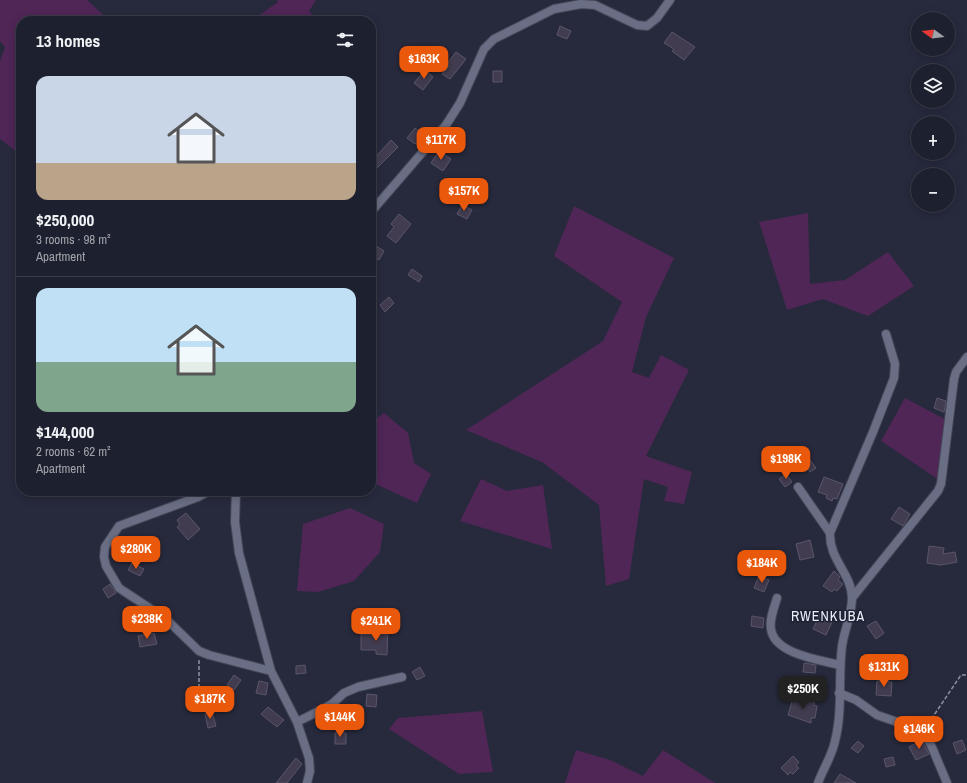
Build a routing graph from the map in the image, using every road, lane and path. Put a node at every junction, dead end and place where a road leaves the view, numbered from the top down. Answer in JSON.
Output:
{"nodes":[{"id":1,"x":670,"y":0,"type":"edge"},
{"id":2,"x":376,"y":206,"type":"edge"},
{"id":3,"x":886,"y":334,"type":"dead end"},
{"id":4,"x":967,"y":357,"type":"edge"},
{"id":5,"x":798,"y":487,"type":"dead end"},
{"id":6,"x":200,"y":496,"type":"edge"},
{"id":7,"x":236,"y":496,"type":"edge"},
{"id":8,"x":830,"y":533,"type":"junction"},
{"id":9,"x":776,"y":598,"type":"dead end"},
{"id":10,"x":852,"y":598,"type":"junction"},
{"id":11,"x":199,"y":651,"type":"junction"},
{"id":12,"x":840,"y":665,"type":"junction"},
{"id":13,"x":271,"y":671,"type":"junction"},
{"id":14,"x":967,"y":675,"type":"edge"},
{"id":15,"x":402,"y":677,"type":"dead end"},
{"id":16,"x":839,"y":693,"type":"junction"},
{"id":17,"x":199,"y":694,"type":"dead end"},
{"id":18,"x":297,"y":722,"type":"junction"},
{"id":19,"x":923,"y":731,"type":"junction"},
{"id":20,"x":307,"y":783,"type":"edge"},
{"id":21,"x":818,"y":783,"type":"edge"},
{"id":22,"x":947,"y":783,"type":"edge"}],
"edges":[{"from":1,"to":2,"type":"street"},
{"from":3,"to":8,"type":"street"},
{"from":4,"to":10,"type":"street"},
{"from":5,"to":8,"type":"street"},
{"from":6,"to":11,"type":"street"},
{"from":7,"to":13,"type":"street"},
{"from":8,"to":10,"type":"street"},
{"from":9,"to":12,"type":"street"},
{"from":10,"to":12,"type":"street"},
{"from":11,"to":13,"type":"street"},
{"from":11,"to":17,"type":"path"},
{"from":12,"to":16,"type":"street"},
{"from":13,"to":18,"type":"street"},
{"from":14,"to":19,"type":"path"},
{"from":15,"to":18,"type":"street"},
{"from":16,"to":19,"type":"street"},
{"from":16,"to":21,"type":"street"},
{"from":18,"to":20,"type":"street"},
{"from":19,"to":22,"type":"street"}]}
